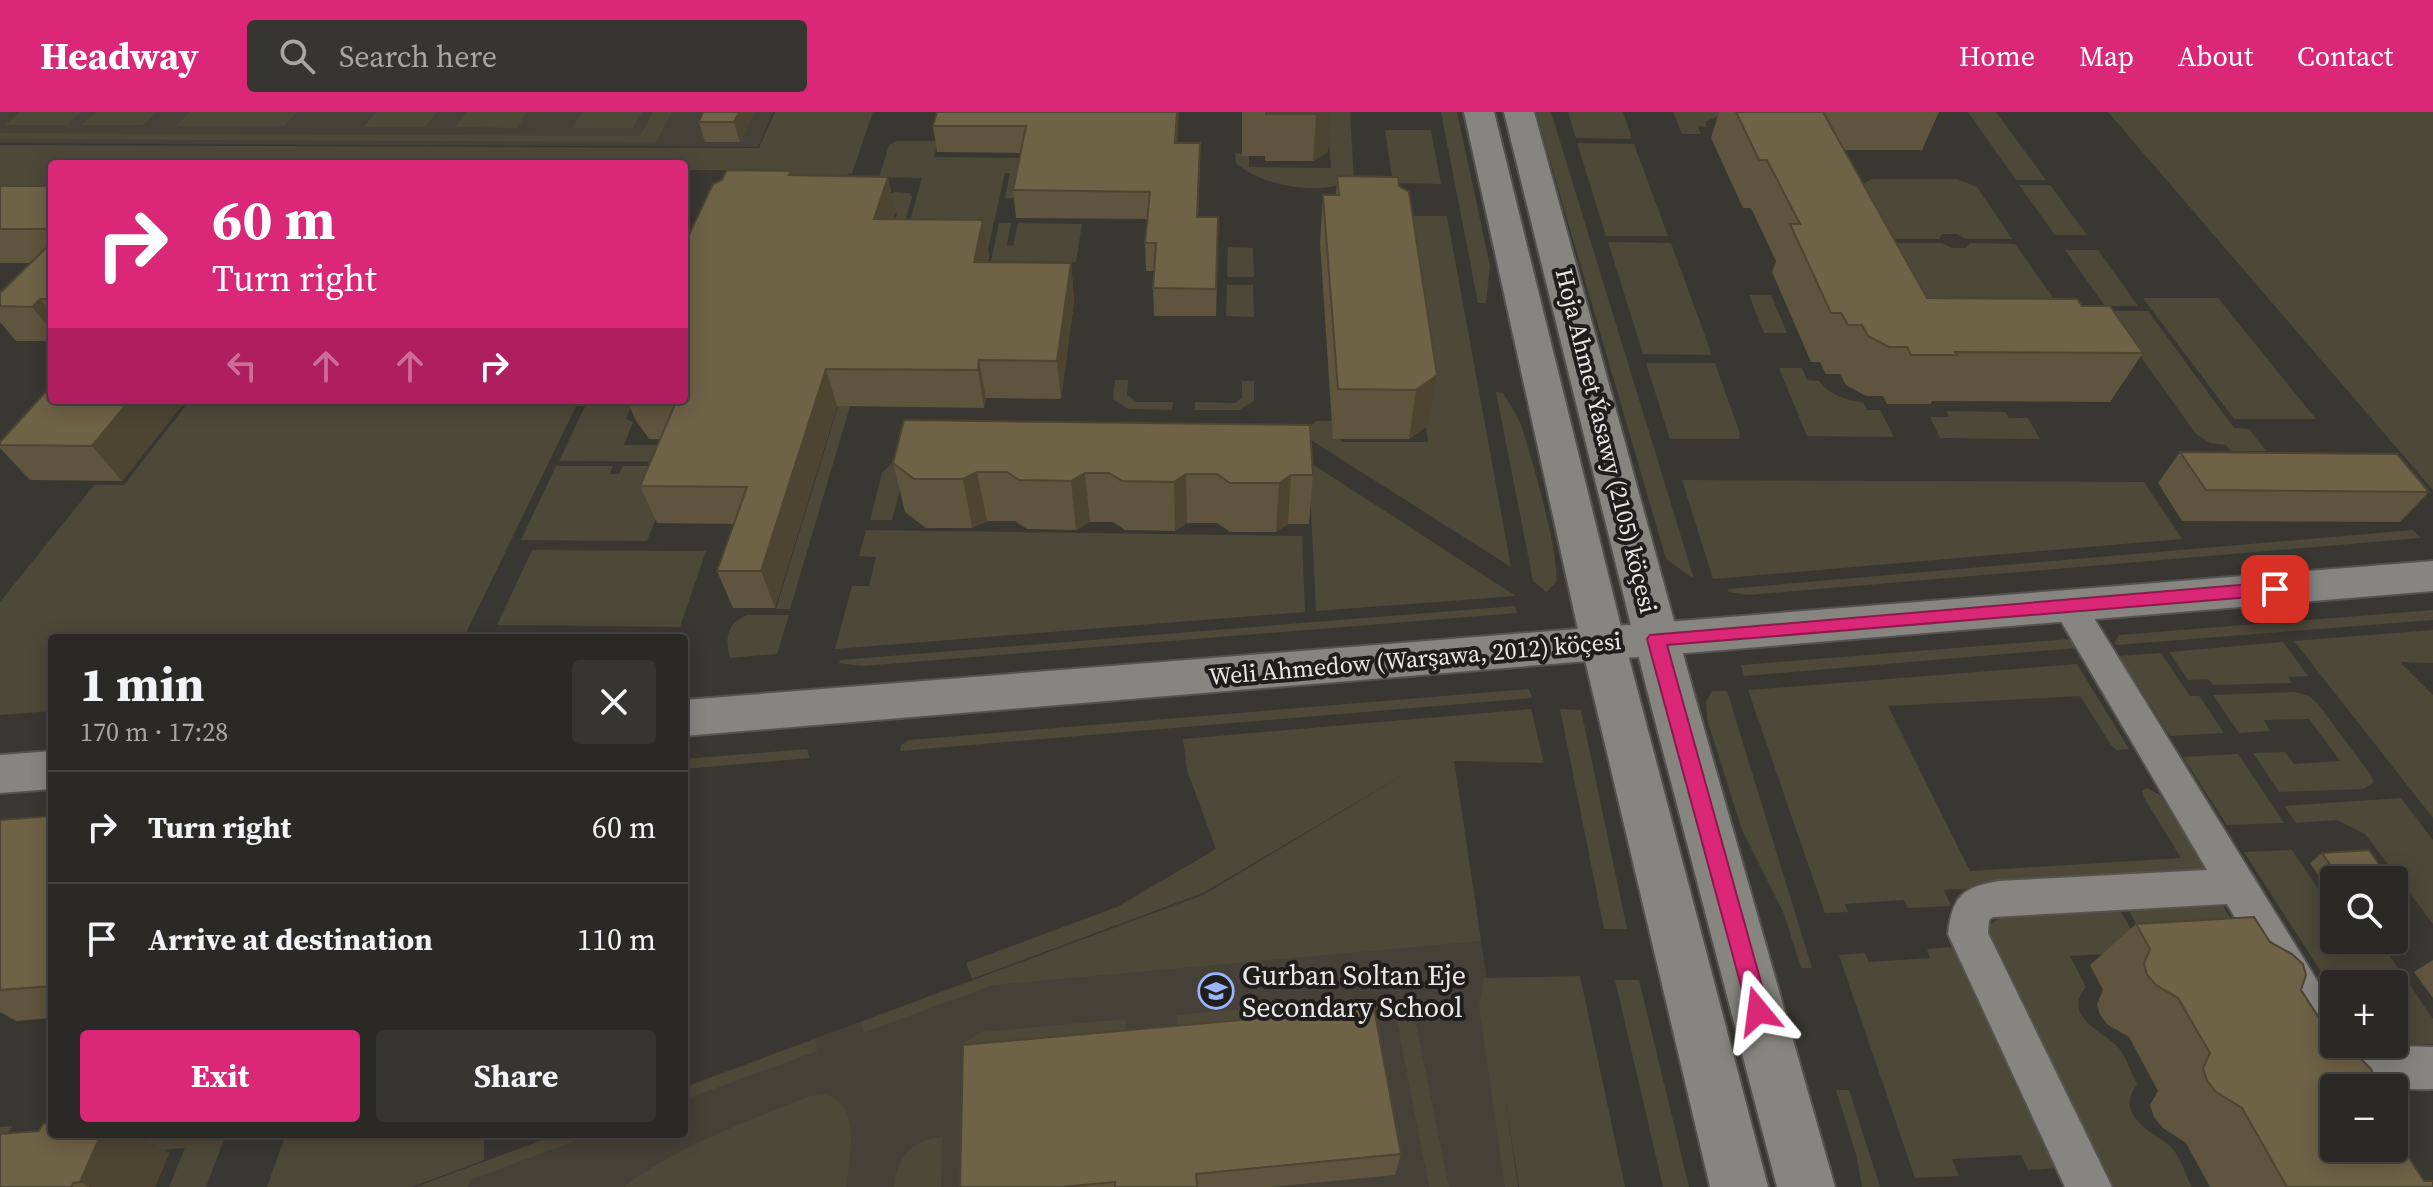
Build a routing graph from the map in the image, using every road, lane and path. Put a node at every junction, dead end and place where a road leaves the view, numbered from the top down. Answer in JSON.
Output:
{"nodes":[{"id":1,"x":1479,"y":112,"type":"edge"},
{"id":2,"x":1519,"y":112,"type":"edge"},
{"id":3,"x":2433,"y":576,"type":"edge"},
{"id":4,"x":2069,"y":606,"type":"junction"},
{"id":5,"x":1656,"y":639,"type":"junction"},
{"id":6,"x":1603,"y":643,"type":"junction"},
{"id":7,"x":688,"y":718,"type":"edge"},
{"id":8,"x":48,"y":770,"type":"edge"},
{"id":9,"x":0,"y":774,"type":"edge"},
{"id":10,"x":2238,"y":886,"type":"junction"},
{"id":11,"x":2320,"y":1023,"type":"edge"},
{"id":12,"x":2364,"y":1058,"type":"edge"},
{"id":13,"x":2433,"y":1068,"type":"edge"},
{"id":14,"x":1739,"y":1187,"type":"edge"},
{"id":15,"x":1806,"y":1187,"type":"edge"},
{"id":16,"x":2089,"y":1187,"type":"edge"}],
"edges":[{"from":1,"to":6,"type":"main road","name":"Hoja Ahmet Ýasawy (2105) köçesi"},
{"from":2,"to":5,"type":"main road","name":"Hoja Ahmet Ýasawy (2105) köçesi"},
{"from":3,"to":4,"type":"street","name":"Weli Ahmedow (Warşawa, 2012) köçesi"},
{"from":4,"to":5,"type":"street","name":"Weli Ahmedow (Warşawa, 2012) köçesi"},
{"from":4,"to":10,"type":"street"},
{"from":5,"to":6,"type":"street","name":"Weli Ahmedow (Warşawa, 2012) köçesi"},
{"from":5,"to":15,"type":"main road","name":"Hoja Ahmet Ýasawy (2105) köçesi"},
{"from":6,"to":7,"type":"street","name":"Weli Ahmedow (Warşawa, 2012) köçesi"},
{"from":6,"to":14,"type":"main road","name":"Hoja Ahmet Ýasawy (2105) köçesi"},
{"from":8,"to":9,"type":"street"},
{"from":10,"to":11,"type":"street"},
{"from":10,"to":16,"type":"street"},
{"from":12,"to":13,"type":"street"}]}
